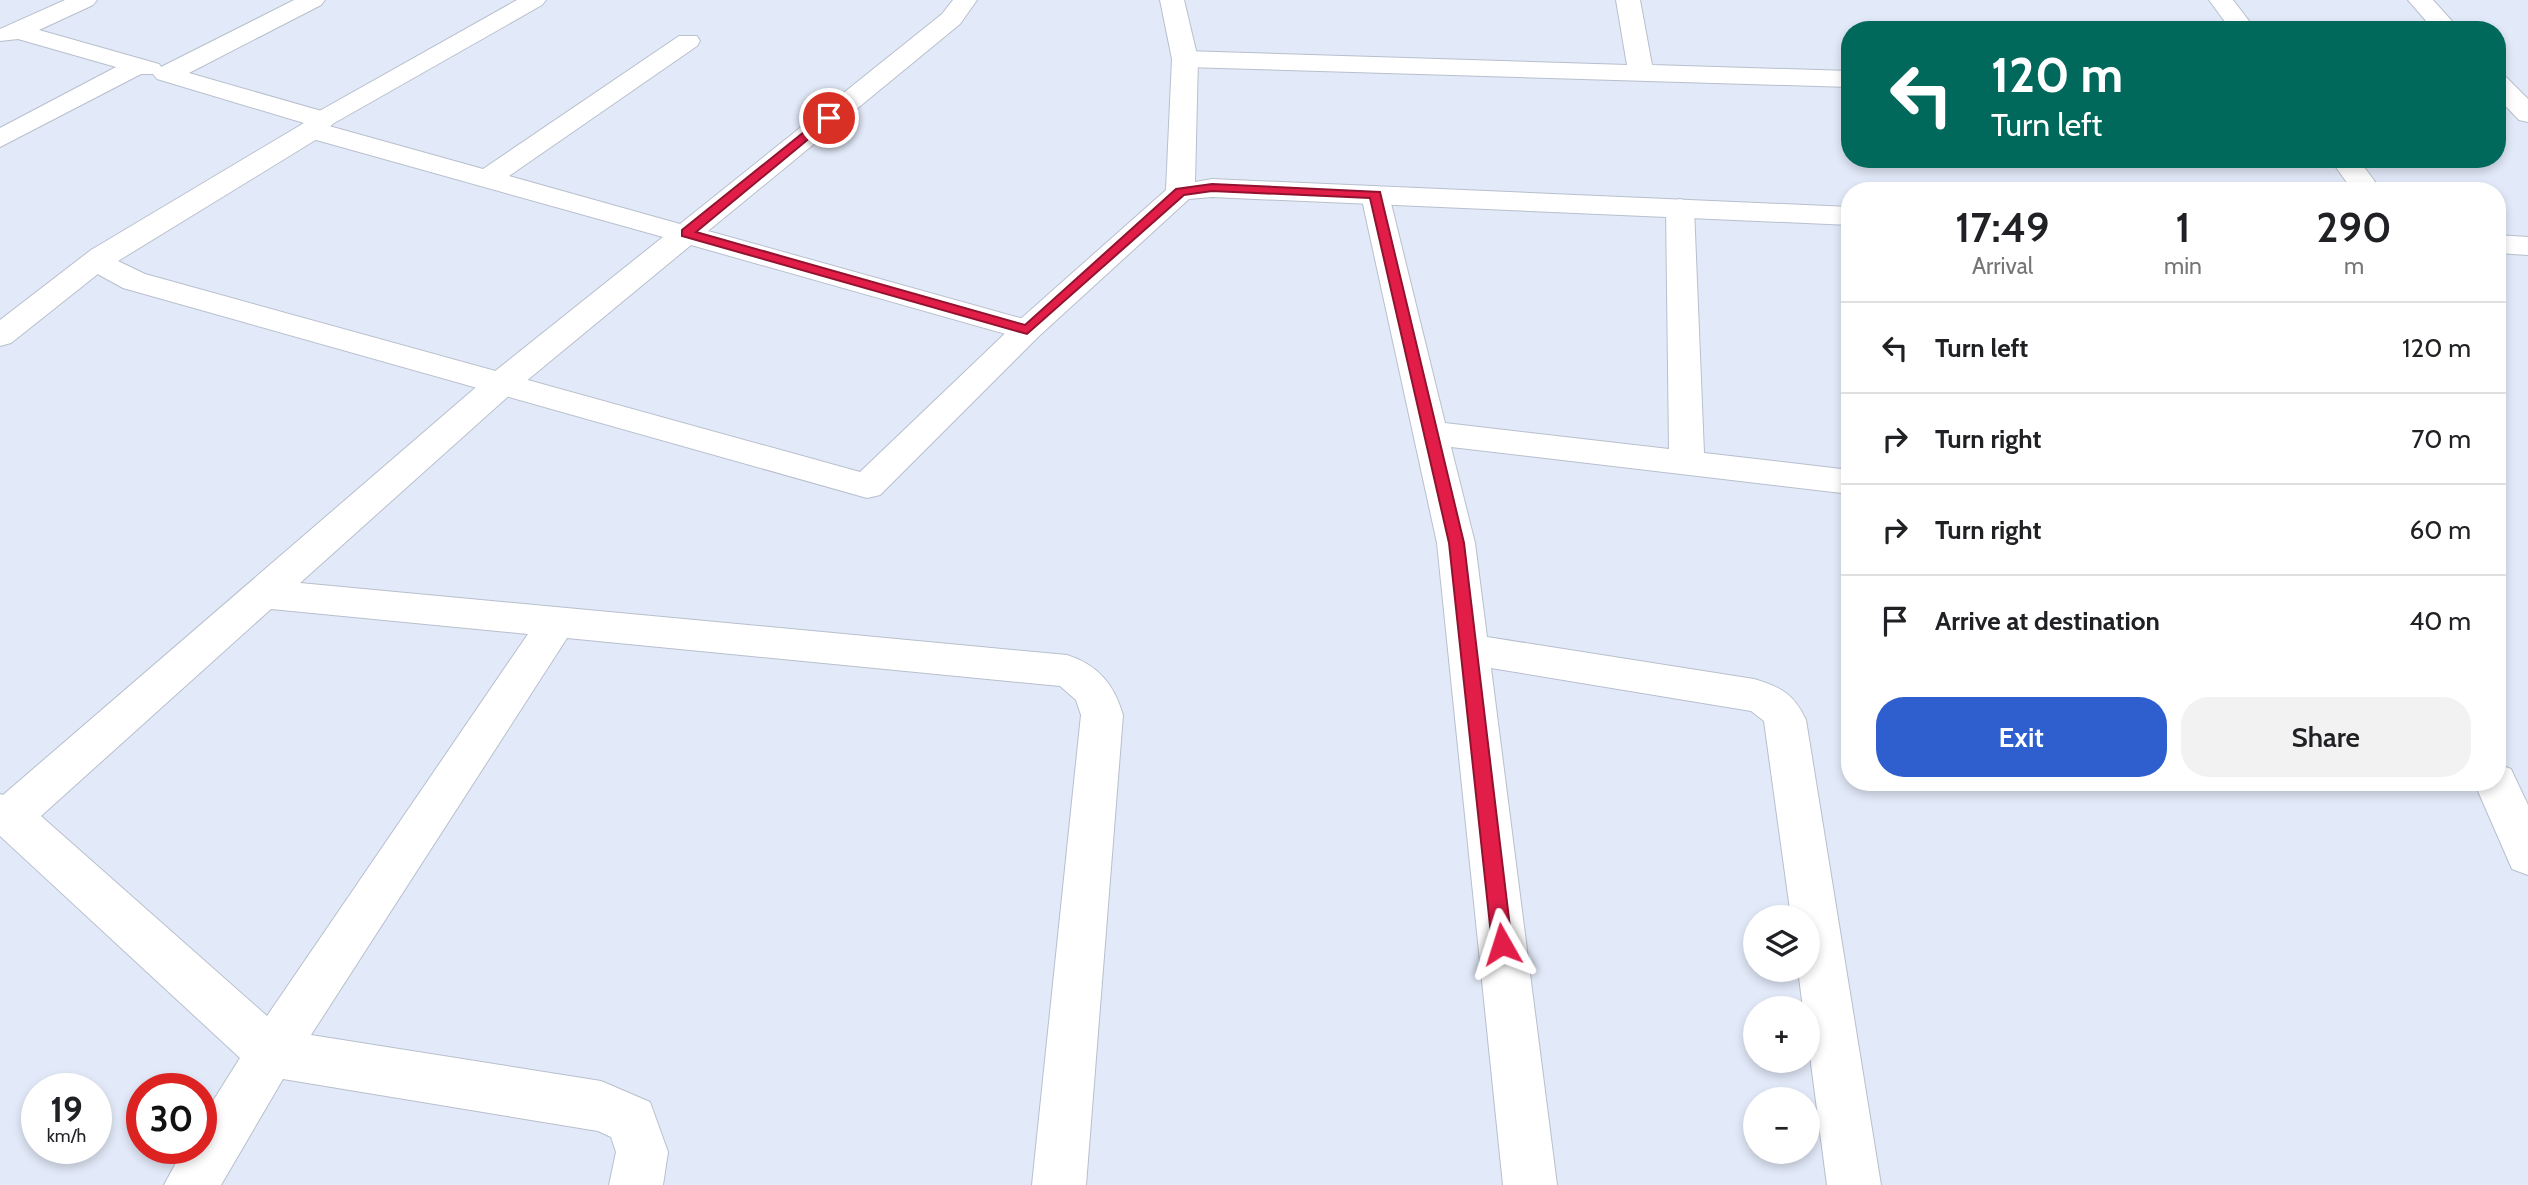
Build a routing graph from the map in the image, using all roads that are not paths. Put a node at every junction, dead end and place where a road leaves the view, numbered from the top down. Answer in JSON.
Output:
{"nodes":[{"id":1,"x":85,"y":0,"type":"edge"},
{"id":2,"x":313,"y":0,"type":"edge"},
{"id":3,"x":534,"y":0,"type":"edge"},
{"id":4,"x":965,"y":0,"type":"edge"},
{"id":5,"x":1172,"y":0,"type":"edge"},
{"id":6,"x":1628,"y":0,"type":"edge"},
{"id":7,"x":2221,"y":0,"type":"edge"},
{"id":8,"x":2420,"y":0,"type":"edge"},
{"id":9,"x":2237,"y":21,"type":"edge"},
{"id":10,"x":2440,"y":21,"type":"edge"},
{"id":11,"x":8,"y":34,"type":"edge"},
{"id":12,"x":688,"y":41,"type":"dead end"},
{"id":13,"x":1185,"y":59,"type":"junction"},
{"id":14,"x":152,"y":70,"type":"junction"},
{"id":15,"x":1641,"y":73,"type":"junction"},
{"id":16,"x":1841,"y":79,"type":"edge"},
{"id":17,"x":2506,"y":91,"type":"edge"},
{"id":18,"x":2528,"y":114,"type":"edge"},
{"id":19,"x":318,"y":125,"type":"junction"},
{"id":20,"x":0,"y":139,"type":"edge"},
{"id":21,"x":488,"y":178,"type":"junction"},
{"id":22,"x":1180,"y":192,"type":"junction"},
{"id":23,"x":1376,"y":195,"type":"junction"},
{"id":24,"x":1680,"y":208,"type":"junction"},
{"id":25,"x":1841,"y":216,"type":"edge"},
{"id":26,"x":687,"y":233,"type":"junction"},
{"id":27,"x":2506,"y":245,"type":"edge"},
{"id":28,"x":2528,"y":246,"type":"edge"},
{"id":29,"x":102,"y":256,"type":"junction"},
{"id":30,"x":1027,"y":330,"type":"junction"},
{"id":31,"x":0,"y":336,"type":"edge"},
{"id":32,"x":501,"y":384,"type":"junction"},
{"id":33,"x":1432,"y":433,"type":"junction"},
{"id":34,"x":1687,"y":463,"type":"junction"},
{"id":35,"x":1841,"y":481,"type":"edge"},
{"id":36,"x":262,"y":594,"type":"junction"},
{"id":37,"x":557,"y":622,"type":"junction"},
{"id":38,"x":1468,"y":649,"type":"junction"},
{"id":39,"x":2501,"y":791,"type":"edge"},
{"id":40,"x":4,"y":815,"type":"edge"},
{"id":41,"x":2528,"y":855,"type":"edge"},
{"id":42,"x":271,"y":1053,"type":"junction"},
{"id":43,"x":191,"y":1185,"type":"edge"},
{"id":44,"x":636,"y":1185,"type":"edge"},
{"id":45,"x":1059,"y":1185,"type":"edge"},
{"id":46,"x":1530,"y":1185,"type":"edge"},
{"id":47,"x":1854,"y":1185,"type":"edge"}],
"edges":[{"from":1,"to":11,"type":"street"},
{"from":2,"to":14,"type":"street"},
{"from":3,"to":19,"type":"street"},
{"from":4,"to":26,"type":"street"},
{"from":5,"to":13,"type":"street"},
{"from":6,"to":15,"type":"street"},
{"from":7,"to":9,"type":"street"},
{"from":8,"to":10,"type":"street"},
{"from":11,"to":14,"type":"street"},
{"from":12,"to":21,"type":"street"},
{"from":13,"to":15,"type":"street"},
{"from":13,"to":22,"type":"street"},
{"from":14,"to":19,"type":"street"},
{"from":14,"to":20,"type":"street"},
{"from":15,"to":16,"type":"street"},
{"from":17,"to":18,"type":"street"},
{"from":19,"to":21,"type":"street"},
{"from":19,"to":29,"type":"street"},
{"from":21,"to":26,"type":"street"},
{"from":22,"to":23,"type":"street"},
{"from":22,"to":30,"type":"street"},
{"from":23,"to":24,"type":"street"},
{"from":23,"to":33,"type":"street"},
{"from":24,"to":25,"type":"street"},
{"from":24,"to":34,"type":"street"},
{"from":26,"to":30,"type":"street"},
{"from":26,"to":32,"type":"street"},
{"from":27,"to":28,"type":"street"},
{"from":29,"to":31,"type":"street"},
{"from":29,"to":32,"type":"street"},
{"from":30,"to":32,"type":"street"},
{"from":32,"to":36,"type":"street"},
{"from":33,"to":34,"type":"street"},
{"from":33,"to":38,"type":"street"},
{"from":34,"to":35,"type":"street"},
{"from":36,"to":37,"type":"street"},
{"from":36,"to":40,"type":"street"},
{"from":37,"to":42,"type":"street"},
{"from":37,"to":45,"type":"street"},
{"from":38,"to":46,"type":"street"},
{"from":38,"to":47,"type":"street"},
{"from":39,"to":41,"type":"street"},
{"from":40,"to":42,"type":"street"},
{"from":42,"to":43,"type":"street"},
{"from":42,"to":44,"type":"street"}]}
